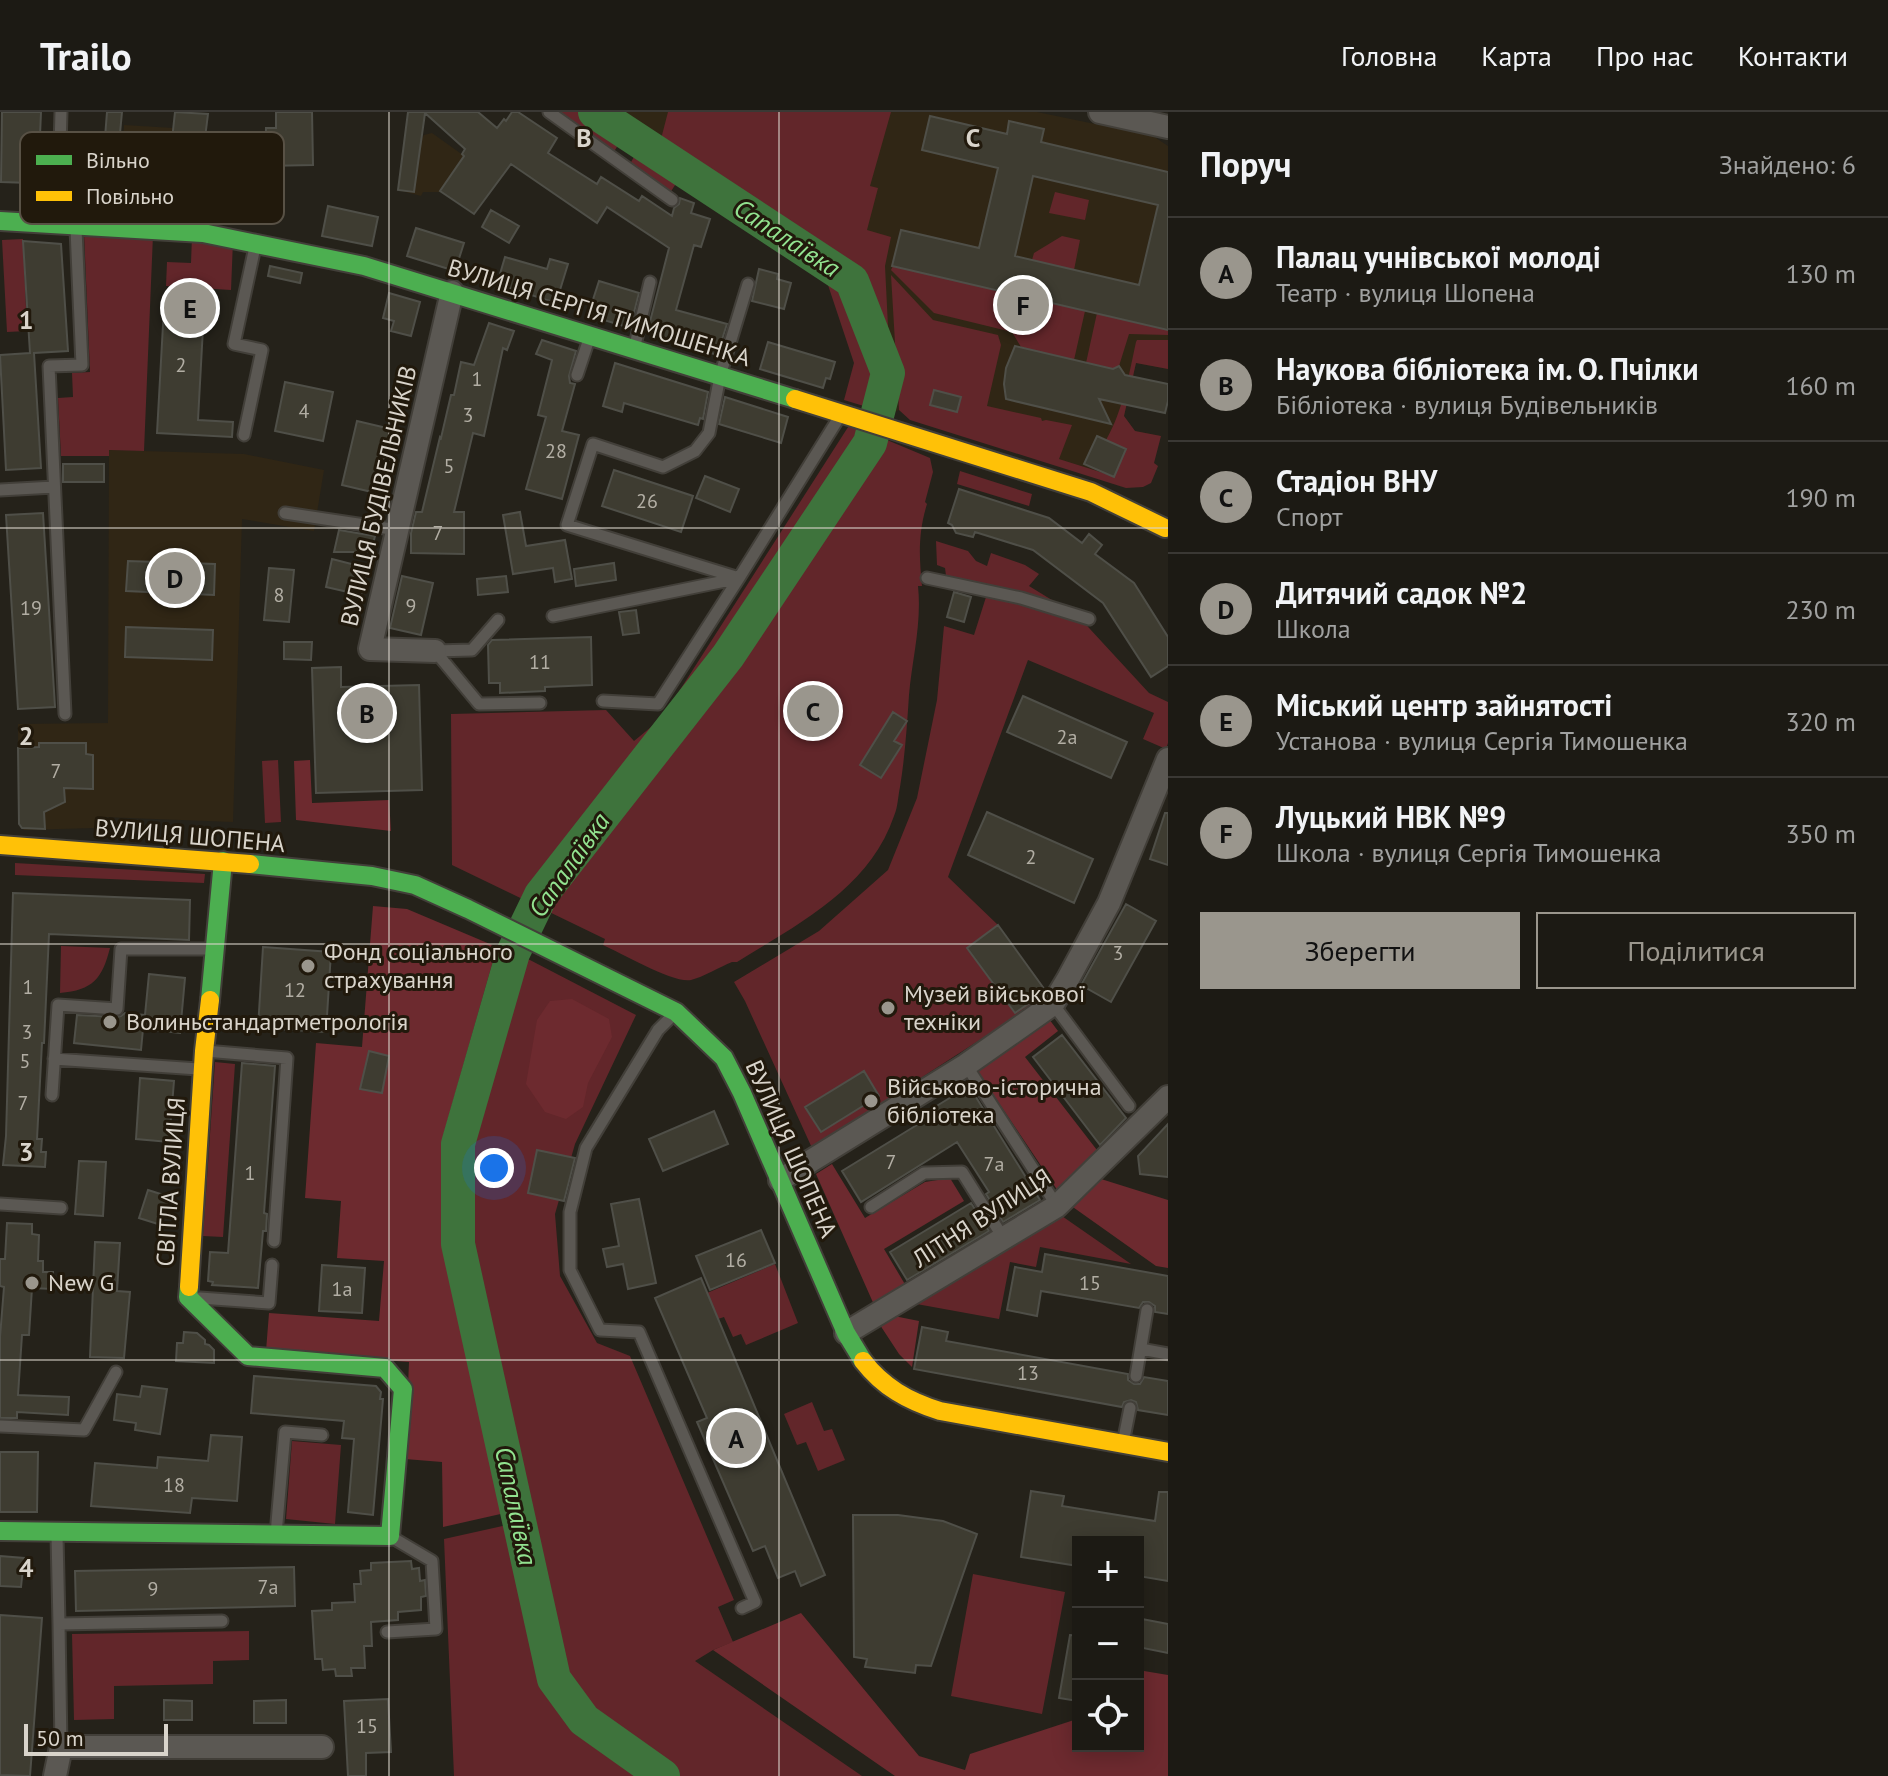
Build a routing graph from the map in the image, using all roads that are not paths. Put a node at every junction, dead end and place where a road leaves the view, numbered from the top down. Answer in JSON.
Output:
{"nodes":[{"id":1,"x":61,"y":112,"type":"edge"},
{"id":2,"x":549,"y":112,"type":"edge"},
{"id":3,"x":1100,"y":112,"type":"edge"},
{"id":4,"x":1168,"y":127,"type":"edge"},
{"id":5,"x":60,"y":132,"type":"edge"},
{"id":6,"x":672,"y":200,"type":"dead end"},
{"id":7,"x":0,"y":221,"type":"edge"},
{"id":8,"x":20,"y":222,"type":"edge"},
{"id":9,"x":56,"y":224,"type":"edge"},
{"id":10,"x":204,"y":224,"type":"edge"},
{"id":11,"x":75,"y":225,"type":"junction"},
{"id":12,"x":203,"y":233,"type":"junction"},
{"id":13,"x":256,"y":243,"type":"junction"},
{"id":14,"x":650,"y":282,"type":"dead end"},
{"id":15,"x":748,"y":284,"type":"dead end"},
{"id":16,"x":452,"y":292,"type":"junction"},
{"id":17,"x":591,"y":335,"type":"junction"},
{"id":18,"x":634,"y":349,"type":"junction"},
{"id":19,"x":577,"y":375,"type":"dead end"},
{"id":20,"x":720,"y":376,"type":"junction"},
{"id":21,"x":850,"y":416,"type":"junction"},
{"id":22,"x":244,"y":435,"type":"dead end"},
{"id":23,"x":54,"y":487,"type":"junction"},
{"id":24,"x":0,"y":490,"type":"edge"},
{"id":25,"x":285,"y":513,"type":"dead end"},
{"id":26,"x":1167,"y":524,"type":"edge"},
{"id":27,"x":398,"y":530,"type":"junction"},
{"id":28,"x":739,"y":578,"type":"junction"},
{"id":29,"x":927,"y":578,"type":"dead end"},
{"id":30,"x":553,"y":616,"type":"dead end"},
{"id":31,"x":1089,"y":619,"type":"dead end"},
{"id":32,"x":498,"y":620,"type":"dead end"},
{"id":33,"x":435,"y":651,"type":"junction"},
{"id":34,"x":603,"y":701,"type":"dead end"},
{"id":35,"x":540,"y":703,"type":"dead end"},
{"id":36,"x":65,"y":714,"type":"dead end"},
{"id":37,"x":1168,"y":759,"type":"edge"},
{"id":38,"x":0,"y":845,"type":"edge"},
{"id":39,"x":223,"y":861,"type":"junction"},
{"id":40,"x":216,"y":949,"type":"junction"},
{"id":41,"x":1053,"y":1004,"type":"junction"},
{"id":42,"x":676,"y":1012,"type":"junction"},
{"id":43,"x":54,"y":1059,"type":"junction"},
{"id":44,"x":204,"y":1060,"type":"junction"},
{"id":45,"x":966,"y":1065,"type":"junction"},
{"id":46,"x":52,"y":1095,"type":"dead end"},
{"id":47,"x":1168,"y":1097,"type":"edge"},
{"id":48,"x":1129,"y":1106,"type":"dead end"},
{"id":49,"x":780,"y":1180,"type":"junction"},
{"id":50,"x":0,"y":1204,"type":"edge"},
{"id":51,"x":1057,"y":1206,"type":"junction"},
{"id":52,"x":871,"y":1207,"type":"dead end"},
{"id":53,"x":61,"y":1208,"type":"dead end"},
{"id":54,"x":1004,"y":1239,"type":"junction"},
{"id":55,"x":274,"y":1241,"type":"dead end"},
{"id":56,"x":272,"y":1265,"type":"dead end"},
{"id":57,"x":188,"y":1297,"type":"junction"},
{"id":58,"x":1147,"y":1310,"type":"dead end"},
{"id":59,"x":846,"y":1333,"type":"junction"},
{"id":60,"x":1141,"y":1349,"type":"junction"},
{"id":61,"x":1168,"y":1354,"type":"edge"},
{"id":62,"x":116,"y":1372,"type":"dead end"},
{"id":63,"x":1136,"y":1376,"type":"dead end"},
{"id":64,"x":1130,"y":1408,"type":"dead end"},
{"id":65,"x":0,"y":1426,"type":"edge"},
{"id":66,"x":322,"y":1435,"type":"dead end"},
{"id":67,"x":1123,"y":1444,"type":"junction"},
{"id":68,"x":1168,"y":1452,"type":"edge"},
{"id":69,"x":0,"y":1531,"type":"edge"},
{"id":70,"x":57,"y":1532,"type":"junction"},
{"id":71,"x":276,"y":1534,"type":"junction"},
{"id":72,"x":390,"y":1536,"type":"junction"},
{"id":73,"x":742,"y":1608,"type":"dead end"},
{"id":74,"x":222,"y":1621,"type":"dead end"},
{"id":75,"x":59,"y":1624,"type":"junction"},
{"id":76,"x":387,"y":1632,"type":"dead end"},
{"id":77,"x":61,"y":1747,"type":"junction"},
{"id":78,"x":322,"y":1747,"type":"dead end"},
{"id":79,"x":55,"y":1776,"type":"edge"}],
"edges":[{"from":1,"to":5,"type":"lane"},
{"from":2,"to":6,"type":"lane"},
{"from":3,"to":4,"type":"street"},
{"from":7,"to":8,"type":"street","name":"ВУЛИЦЯ СЕРГІЯ ТИМОШЕНКА"},
{"from":9,"to":11,"type":"street","name":"ВУЛИЦЯ СЕРГІЯ ТИМОШЕНКА"},
{"from":10,"to":12,"type":"lane"},
{"from":11,"to":12,"type":"street","name":"ВУЛИЦЯ СЕРГІЯ ТИМОШЕНКА"},
{"from":11,"to":23,"type":"lane"},
{"from":12,"to":13,"type":"street","name":"ВУЛИЦЯ СЕРГІЯ ТИМОШЕНКА"},
{"from":13,"to":16,"type":"street","name":"ВУЛИЦЯ СЕРГІЯ ТИМОШЕНКА"},
{"from":13,"to":22,"type":"lane"},
{"from":14,"to":18,"type":"lane"},
{"from":15,"to":20,"type":"lane"},
{"from":16,"to":17,"type":"street","name":"ВУЛИЦЯ СЕРГІЯ ТИМОШЕНКА"},
{"from":16,"to":27,"type":"street","name":"ВУЛИЦЯ БУДІВЕЛЬНИКІВ"},
{"from":17,"to":18,"type":"street","name":"ВУЛИЦЯ СЕРГІЯ ТИМОШЕНКА"},
{"from":17,"to":19,"type":"lane"},
{"from":18,"to":20,"type":"street","name":"ВУЛИЦЯ СЕРГІЯ ТИМОШЕНКА"},
{"from":20,"to":21,"type":"street","name":"ВУЛИЦЯ СЕРГІЯ ТИМОШЕНКА"},
{"from":20,"to":28,"type":"lane"},
{"from":21,"to":26,"type":"street","name":"ВУЛИЦЯ СЕРГІЯ ТИМОШЕНКА"},
{"from":21,"to":28,"type":"lane"},
{"from":23,"to":24,"type":"lane"},
{"from":23,"to":36,"type":"lane"},
{"from":25,"to":27,"type":"lane"},
{"from":27,"to":33,"type":"street","name":"ВУЛИЦЯ БУДІВЕЛЬНИКІВ"},
{"from":28,"to":30,"type":"lane"},
{"from":28,"to":34,"type":"lane"},
{"from":29,"to":31,"type":"lane"},
{"from":32,"to":33,"type":"lane"},
{"from":33,"to":35,"type":"lane"},
{"from":37,"to":41,"type":"street"},
{"from":38,"to":39,"type":"street","name":"ВУЛИЦЯ ШОПЕНА"},
{"from":39,"to":40,"type":"street","name":"СВІТЛА ВУЛИЦЯ"},
{"from":39,"to":42,"type":"street","name":"ВУЛИЦЯ ШОПЕНА"},
{"from":40,"to":43,"type":"lane"},
{"from":40,"to":44,"type":"street","name":"СВІТЛА ВУЛИЦЯ"},
{"from":41,"to":45,"type":"street"},
{"from":41,"to":48,"type":"lane"},
{"from":42,"to":49,"type":"street","name":"ВУЛИЦЯ ШОПЕНА"},
{"from":42,"to":73,"type":"lane"},
{"from":43,"to":44,"type":"lane"},
{"from":43,"to":46,"type":"lane"},
{"from":44,"to":55,"type":"lane"},
{"from":44,"to":57,"type":"street","name":"СВІТЛА ВУЛИЦЯ"},
{"from":45,"to":49,"type":"street"},
{"from":45,"to":51,"type":"lane"},
{"from":47,"to":51,"type":"street","name":"ЛІТНЯ ВУЛИЦЯ"},
{"from":49,"to":59,"type":"street","name":"ВУЛИЦЯ ШОПЕНА"},
{"from":50,"to":53,"type":"lane"},
{"from":51,"to":54,"type":"street","name":"ЛІТНЯ ВУЛИЦЯ"},
{"from":52,"to":54,"type":"lane"},
{"from":54,"to":59,"type":"street","name":"ЛІТНЯ ВУЛИЦЯ"},
{"from":56,"to":57,"type":"lane"},
{"from":57,"to":72,"type":"street","name":"СВІТЛА ВУЛИЦЯ"},
{"from":58,"to":60,"type":"lane"},
{"from":59,"to":67,"type":"street","name":"ВУЛИЦЯ ШОПЕНА"},
{"from":60,"to":61,"type":"lane"},
{"from":60,"to":63,"type":"lane"},
{"from":62,"to":65,"type":"lane"},
{"from":64,"to":67,"type":"lane"},
{"from":66,"to":71,"type":"lane"},
{"from":67,"to":68,"type":"street","name":"ВУЛИЦЯ ШОПЕНА"},
{"from":69,"to":70,"type":"street"},
{"from":70,"to":71,"type":"street"},
{"from":70,"to":75,"type":"lane"},
{"from":71,"to":72,"type":"street"},
{"from":72,"to":76,"type":"lane"},
{"from":74,"to":75,"type":"lane"},
{"from":75,"to":77,"type":"lane"},
{"from":77,"to":78,"type":"street"},
{"from":77,"to":79,"type":"street"}]}
